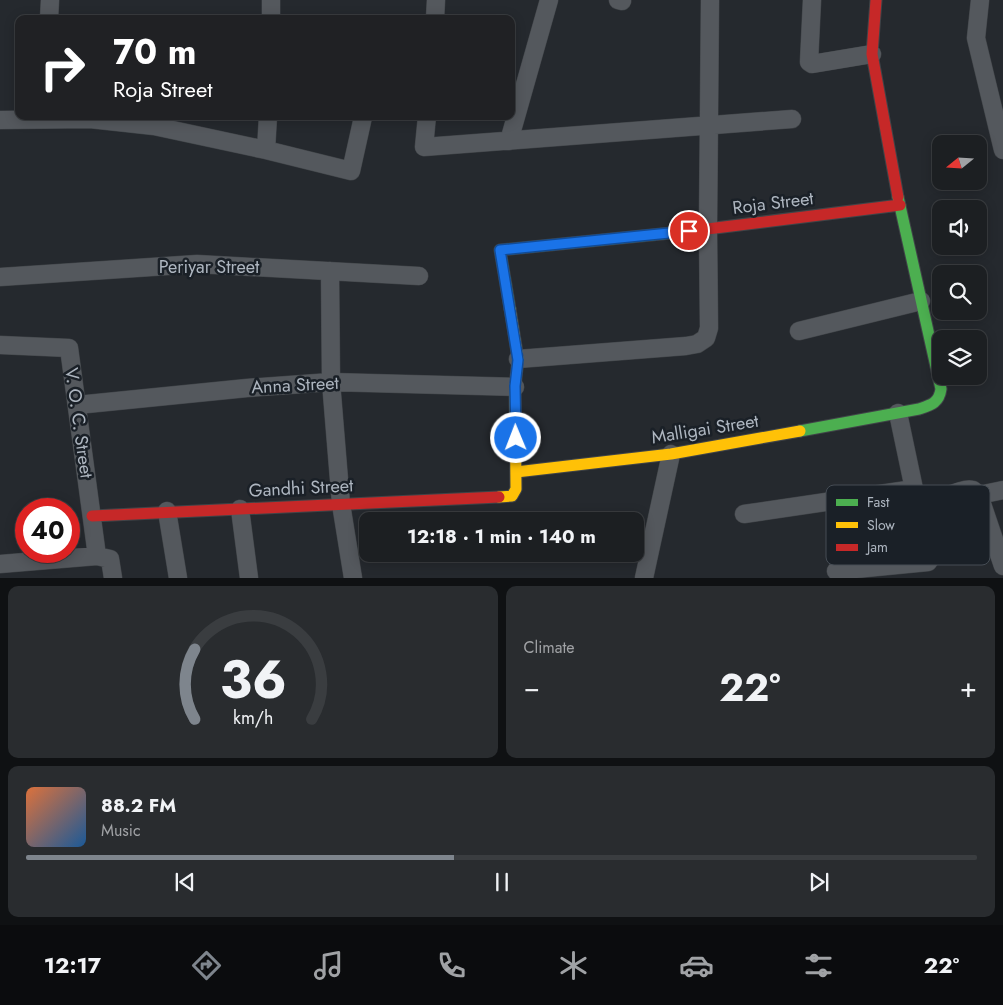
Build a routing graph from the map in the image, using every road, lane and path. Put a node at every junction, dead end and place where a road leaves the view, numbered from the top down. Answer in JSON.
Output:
{"nodes":[{"id":1,"x":50,"y":0,"type":"edge"},
{"id":2,"x":271,"y":0,"type":"edge"},
{"id":3,"x":436,"y":0,"type":"edge"},
{"id":4,"x":549,"y":0,"type":"edge"},
{"id":5,"x":618,"y":0,"type":"edge"},
{"id":6,"x":710,"y":0,"type":"edge"},
{"id":7,"x":812,"y":0,"type":"edge"},
{"id":8,"x":876,"y":0,"type":"edge"},
{"id":9,"x":980,"y":0,"type":"edge"},
{"id":10,"x":622,"y":1,"type":"edge"},
{"id":11,"x":49,"y":15,"type":"edge"},
{"id":12,"x":271,"y":15,"type":"edge"},
{"id":13,"x":435,"y":15,"type":"edge"},
{"id":14,"x":872,"y":54,"type":"junction"},
{"id":15,"x":15,"y":119,"type":"edge"},
{"id":16,"x":792,"y":119,"type":"dead end"},
{"id":17,"x":0,"y":120,"type":"edge"},
{"id":18,"x":115,"y":120,"type":"edge"},
{"id":19,"x":268,"y":120,"type":"edge"},
{"id":20,"x":362,"y":120,"type":"edge"},
{"id":21,"x":427,"y":120,"type":"edge"},
{"id":22,"x":515,"y":120,"type":"edge"},
{"id":23,"x":515,"y":120,"type":"edge"},
{"id":24,"x":709,"y":127,"type":"junction"},
{"id":25,"x":509,"y":141,"type":"junction"},
{"id":26,"x":266,"y":150,"type":"junction"},
{"id":27,"x":1003,"y":150,"type":"edge"},
{"id":28,"x":900,"y":205,"type":"junction"},
{"id":29,"x":708,"y":229,"type":"junction"},
{"id":30,"x":330,"y":271,"type":"junction"},
{"id":31,"x":419,"y":276,"type":"dead end"},
{"id":32,"x":0,"y":277,"type":"edge"},
{"id":33,"x":921,"y":302,"type":"junction"},
{"id":34,"x":799,"y":330,"type":"dead end"},
{"id":35,"x":0,"y":345,"type":"edge"},
{"id":36,"x":518,"y":360,"type":"junction"},
{"id":37,"x":330,"y":382,"type":"junction"},
{"id":38,"x":515,"y":386,"type":"junction"},
{"id":39,"x":77,"y":405,"type":"junction"},
{"id":40,"x":898,"y":413,"type":"junction"},
{"id":41,"x":670,"y":454,"type":"junction"},
{"id":42,"x":516,"y":472,"type":"junction"},
{"id":43,"x":917,"y":485,"type":"edge"},
{"id":44,"x":1003,"y":490,"type":"edge"},
{"id":45,"x":990,"y":493,"type":"edge"},
{"id":46,"x":341,"y":504,"type":"junction"},
{"id":47,"x":826,"y":505,"type":"edge"},
{"id":48,"x":240,"y":509,"type":"junction"},
{"id":49,"x":167,"y":511,"type":"junction"},
{"id":50,"x":744,"y":514,"type":"dead end"},
{"id":51,"x":92,"y":516,"type":"junction"},
{"id":52,"x":990,"y":525,"type":"edge"},
{"id":53,"x":97,"y":556,"type":"junction"},
{"id":54,"x":0,"y":564,"type":"edge"},
{"id":55,"x":897,"y":565,"type":"edge"},
{"id":56,"x":1003,"y":566,"type":"edge"},
{"id":57,"x":836,"y":571,"type":"dead end"},
{"id":58,"x":113,"y":578,"type":"edge"},
{"id":59,"x":178,"y":578,"type":"edge"},
{"id":60,"x":249,"y":578,"type":"edge"},
{"id":61,"x":354,"y":578,"type":"edge"},
{"id":62,"x":644,"y":578,"type":"edge"}],
"edges":[{"from":1,"to":11,"type":"street"},
{"from":2,"to":12,"type":"street"},
{"from":3,"to":13,"type":"street"},
{"from":4,"to":22,"type":"street"},
{"from":5,"to":10,"type":"street"},
{"from":6,"to":24,"type":"street"},
{"from":7,"to":14,"type":"street"},
{"from":8,"to":14,"type":"street"},
{"from":9,"to":27,"type":"street"},
{"from":14,"to":28,"type":"street"},
{"from":15,"to":17,"type":"street"},
{"from":16,"to":24,"type":"street"},
{"from":18,"to":26,"type":"street"},
{"from":19,"to":26,"type":"street"},
{"from":20,"to":26,"type":"street"},
{"from":21,"to":25,"type":"street"},
{"from":23,"to":25,"type":"street"},
{"from":24,"to":25,"type":"street"},
{"from":24,"to":29,"type":"street"},
{"from":28,"to":29,"type":"street","name":"Roja Street"},
{"from":28,"to":33,"type":"street"},
{"from":29,"to":36,"type":"street"},
{"from":29,"to":36,"type":"street","name":"Roja Street"},
{"from":30,"to":31,"type":"street","name":"Periyar Street"},
{"from":30,"to":32,"type":"street","name":"Periyar Street"},
{"from":30,"to":37,"type":"street"},
{"from":33,"to":34,"type":"street"},
{"from":33,"to":40,"type":"street","name":"Malligai Street"},
{"from":35,"to":39,"type":"street","name":"V. O. C. Street"},
{"from":36,"to":38,"type":"street"},
{"from":37,"to":38,"type":"street","name":"Anna Street"},
{"from":37,"to":39,"type":"street","name":"Anna Street"},
{"from":37,"to":46,"type":"street"},
{"from":38,"to":42,"type":"street"},
{"from":39,"to":51,"type":"street","name":"V. O. C. Street"},
{"from":40,"to":41,"type":"street","name":"Malligai Street"},
{"from":40,"to":43,"type":"street"},
{"from":41,"to":42,"type":"street","name":"Malligai Street"},
{"from":41,"to":62,"type":"street"},
{"from":42,"to":46,"type":"street","name":"Gandhi Street"},
{"from":44,"to":45,"type":"street"},
{"from":46,"to":48,"type":"street","name":"Gandhi Street"},
{"from":46,"to":61,"type":"street"},
{"from":47,"to":50,"type":"street"},
{"from":48,"to":49,"type":"street","name":"Gandhi Street"},
{"from":48,"to":60,"type":"street"},
{"from":49,"to":51,"type":"street","name":"Gandhi Street"},
{"from":49,"to":59,"type":"street"},
{"from":51,"to":53,"type":"street","name":"V. O. C. Street"},
{"from":52,"to":56,"type":"street"},
{"from":53,"to":54,"type":"street"},
{"from":53,"to":58,"type":"street"},
{"from":55,"to":57,"type":"street"}]}
